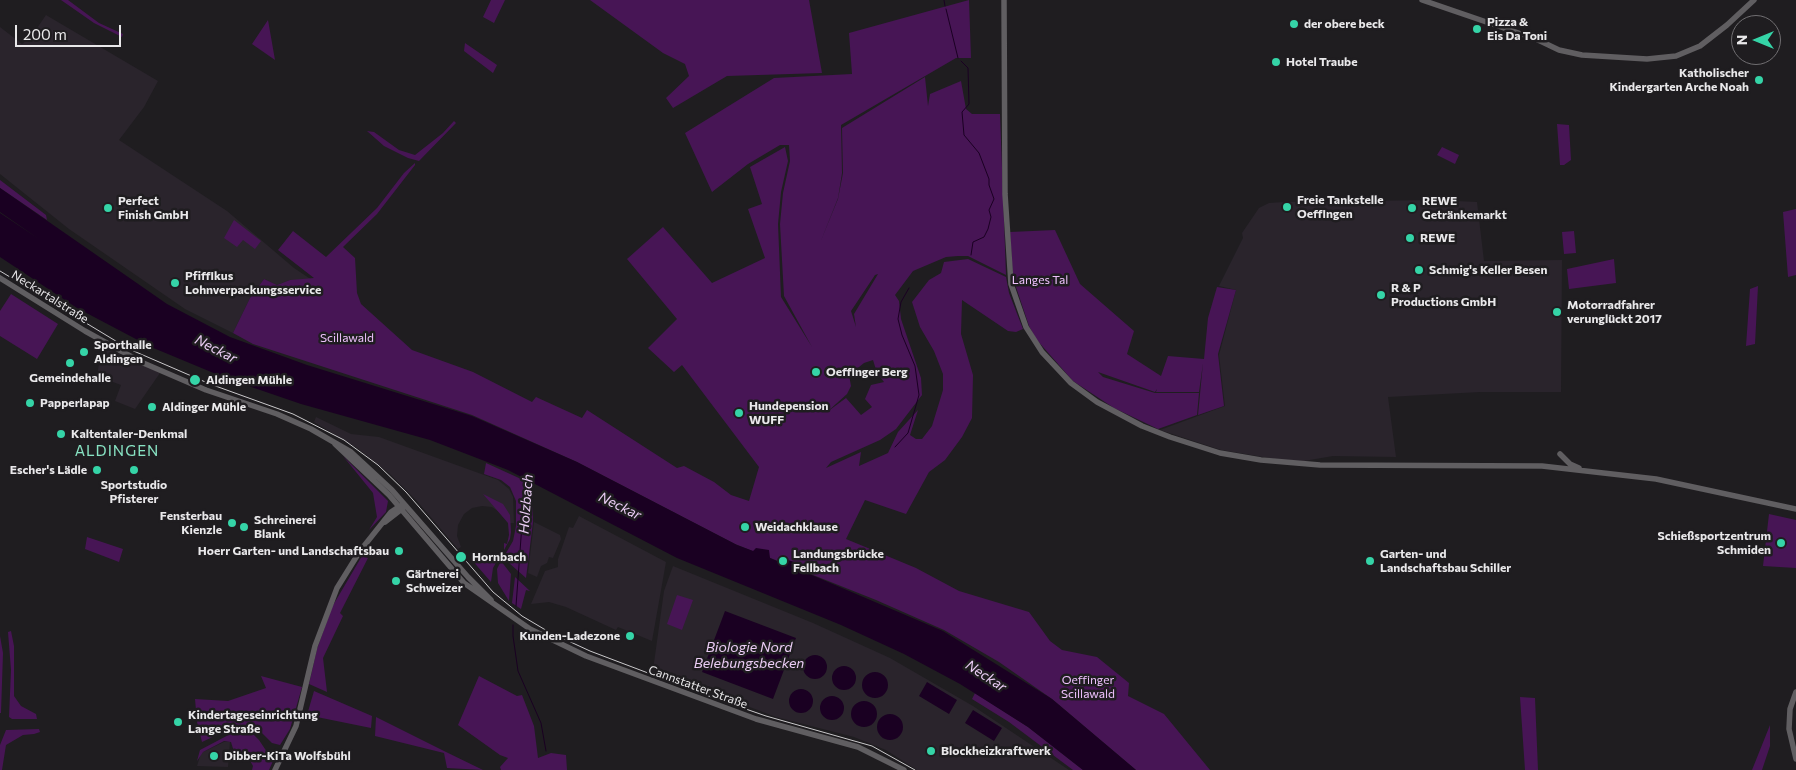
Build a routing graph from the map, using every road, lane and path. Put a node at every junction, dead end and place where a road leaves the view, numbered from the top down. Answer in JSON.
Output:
{"nodes":[{"id":1,"x":1004,"y":0,"type":"edge"},
{"id":2,"x":1422,"y":0,"type":"edge"},
{"id":3,"x":1754,"y":0,"type":"edge"},
{"id":4,"x":0,"y":278,"type":"edge"},
{"id":5,"x":335,"y":444,"type":"junction"},
{"id":6,"x":1560,"y":454,"type":"dead end"},
{"id":7,"x":1586,"y":470,"type":"junction"},
{"id":8,"x":389,"y":496,"type":"junction"},
{"id":9,"x":405,"y":504,"type":"junction"},
{"id":10,"x":400,"y":508,"type":"junction"},
{"id":11,"x":1796,"y":509,"type":"edge"},
{"id":12,"x":391,"y":512,"type":"junction"},
{"id":13,"x":383,"y":523,"type":"junction"},
{"id":14,"x":493,"y":603,"type":"junction"},
{"id":15,"x":1796,"y":692,"type":"edge"},
{"id":16,"x":1796,"y":759,"type":"edge"},
{"id":17,"x":275,"y":770,"type":"edge"},
{"id":18,"x":904,"y":770,"type":"edge"}],
"edges":[{"from":1,"to":7,"type":"main road"},
{"from":2,"to":3,"type":"main road"},
{"from":4,"to":5,"type":"main road","name":"Neckartalstraße"},
{"from":5,"to":8,"type":"main road","name":"Neckartalstraße"},
{"from":5,"to":9,"type":"main road","name":"Neckartalstraße"},
{"from":6,"to":7,"type":"main road"},
{"from":7,"to":11,"type":"main road"},
{"from":8,"to":10,"type":"main road","name":"Neckartalstraße"},
{"from":8,"to":12,"type":"main road"},
{"from":9,"to":10,"type":"main road"},
{"from":9,"to":14,"type":"main road","name":"Cannstatter Straße"},
{"from":10,"to":12,"type":"main road"},
{"from":10,"to":13,"type":"main road"},
{"from":10,"to":14,"type":"main road","name":"Cannstatter Straße"},
{"from":12,"to":13,"type":"main road"},
{"from":13,"to":17,"type":"main road"},
{"from":14,"to":18,"type":"main road","name":"Cannstatter Straße"},
{"from":15,"to":16,"type":"main road"}]}
